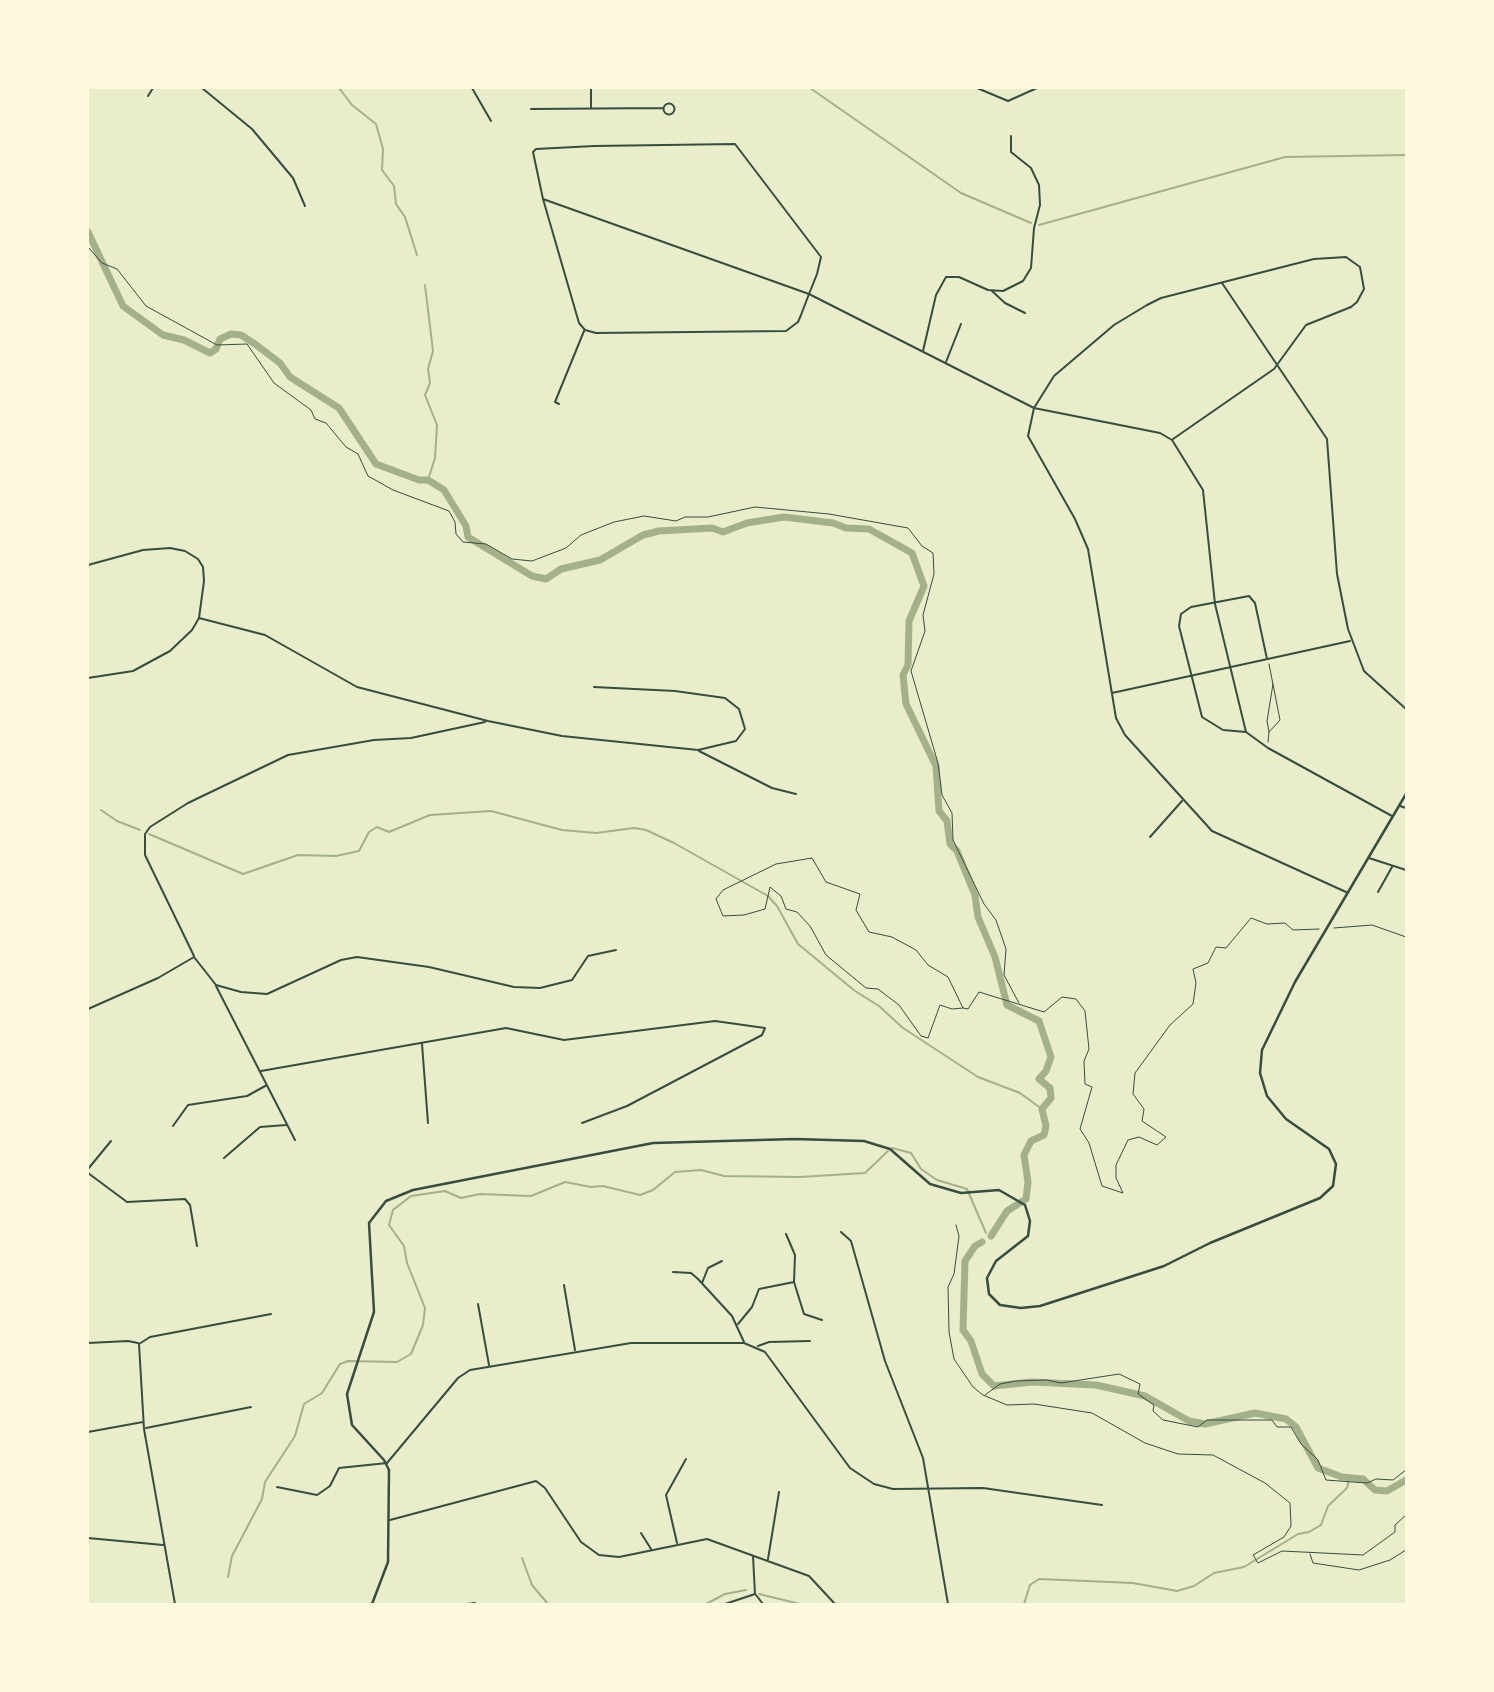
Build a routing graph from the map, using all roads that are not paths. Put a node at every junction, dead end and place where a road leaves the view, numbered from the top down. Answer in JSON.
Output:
{"nodes":[{"id":1,"x":153,"y":88,"type":"edge"},
{"id":2,"x":202,"y":88,"type":"edge"},
{"id":3,"x":472,"y":88,"type":"edge"},
{"id":4,"x":590,"y":88,"type":"edge"},
{"id":5,"x":977,"y":88,"type":"edge"},
{"id":6,"x":1037,"y":88,"type":"edge"},
{"id":7,"x":148,"y":96,"type":"dead end"},
{"id":8,"x":591,"y":108,"type":"junction"},
{"id":9,"x":663,"y":108,"type":"dead end"},
{"id":10,"x":531,"y":109,"type":"dead end"},
{"id":11,"x":491,"y":121,"type":"dead end"},
{"id":12,"x":1011,"y":136,"type":"dead end"},
{"id":13,"x":543,"y":199,"type":"junction"},
{"id":14,"x":305,"y":206,"type":"dead end"},
{"id":15,"x":1221,"y":282,"type":"junction"},
{"id":16,"x":991,"y":290,"type":"junction"},
{"id":17,"x":809,"y":294,"type":"junction"},
{"id":18,"x":1025,"y":313,"type":"dead end"},
{"id":19,"x":961,"y":324,"type":"dead end"},
{"id":20,"x":585,"y":330,"type":"junction"},
{"id":21,"x":923,"y":352,"type":"junction"},
{"id":22,"x":946,"y":363,"type":"junction"},
{"id":23,"x":1278,"y":366,"type":"junction"},
{"id":24,"x":559,"y":404,"type":"dead end"},
{"id":25,"x":1034,"y":408,"type":"junction"},
{"id":26,"x":1172,"y":440,"type":"junction"},
{"id":27,"x":88,"y":565,"type":"edge"},
{"id":28,"x":1215,"y":604,"type":"junction"},
{"id":29,"x":198,"y":618,"type":"junction"},
{"id":30,"x":1352,"y":641,"type":"junction"},
{"id":31,"x":1267,"y":659,"type":"junction"},
{"id":32,"x":1228,"y":667,"type":"junction"},
{"id":33,"x":1191,"y":676,"type":"junction"},
{"id":34,"x":88,"y":678,"type":"edge"},
{"id":35,"x":594,"y":687,"type":"dead end"},
{"id":36,"x":1111,"y":693,"type":"junction"},
{"id":37,"x":1406,"y":709,"type":"edge"},
{"id":38,"x":488,"y":721,"type":"junction"},
{"id":39,"x":1246,"y":732,"type":"junction"},
{"id":40,"x":698,"y":750,"type":"junction"},
{"id":41,"x":796,"y":794,"type":"dead end"},
{"id":42,"x":1406,"y":794,"type":"edge"},
{"id":43,"x":1183,"y":801,"type":"junction"},
{"id":44,"x":1399,"y":806,"type":"junction"},
{"id":45,"x":1406,"y":808,"type":"edge"},
{"id":46,"x":1393,"y":816,"type":"junction"},
{"id":47,"x":1150,"y":837,"type":"dead end"},
{"id":48,"x":1368,"y":858,"type":"junction"},
{"id":49,"x":1392,"y":866,"type":"junction"},
{"id":50,"x":1406,"y":870,"type":"edge"},
{"id":51,"x":1378,"y":892,"type":"dead end"},
{"id":52,"x":1348,"y":893,"type":"junction"},
{"id":53,"x":616,"y":950,"type":"dead end"},
{"id":54,"x":194,"y":957,"type":"junction"},
{"id":55,"x":216,"y":985,"type":"junction"},
{"id":56,"x":88,"y":1009,"type":"edge"},
{"id":57,"x":422,"y":1043,"type":"junction"},
{"id":58,"x":261,"y":1071,"type":"junction"},
{"id":59,"x":268,"y":1085,"type":"junction"},
{"id":60,"x":429,"y":1123,"type":"dead end"},
{"id":61,"x":582,"y":1123,"type":"dead end"},
{"id":62,"x":287,"y":1125,"type":"junction"},
{"id":63,"x":173,"y":1126,"type":"dead end"},
{"id":64,"x":295,"y":1140,"type":"dead end"},
{"id":65,"x":111,"y":1141,"type":"dead end"},
{"id":66,"x":224,"y":1158,"type":"dead end"},
{"id":67,"x":88,"y":1171,"type":"edge"},
{"id":68,"x":841,"y":1232,"type":"dead end"},
{"id":69,"x":786,"y":1234,"type":"dead end"},
{"id":70,"x":197,"y":1246,"type":"dead end"},
{"id":71,"x":722,"y":1261,"type":"dead end"},
{"id":72,"x":673,"y":1272,"type":"dead end"},
{"id":73,"x":794,"y":1282,"type":"junction"},
{"id":74,"x":702,"y":1284,"type":"junction"},
{"id":75,"x":564,"y":1285,"type":"dead end"},
{"id":76,"x":478,"y":1304,"type":"dead end"},
{"id":77,"x":271,"y":1314,"type":"dead end"},
{"id":78,"x":822,"y":1320,"type":"dead end"},
{"id":79,"x":737,"y":1325,"type":"junction"},
{"id":80,"x":810,"y":1341,"type":"dead end"},
{"id":81,"x":88,"y":1343,"type":"edge"},
{"id":82,"x":744,"y":1343,"type":"junction"},
{"id":83,"x":139,"y":1344,"type":"junction"},
{"id":84,"x":757,"y":1347,"type":"junction"},
{"id":85,"x":575,"y":1351,"type":"junction"},
{"id":86,"x":489,"y":1366,"type":"junction"},
{"id":87,"x":251,"y":1407,"type":"dead end"},
{"id":88,"x":144,"y":1422,"type":"junction"},
{"id":89,"x":145,"y":1429,"type":"junction"},
{"id":90,"x":88,"y":1432,"type":"edge"},
{"id":91,"x":686,"y":1459,"type":"dead end"},
{"id":92,"x":387,"y":1463,"type":"junction"},
{"id":93,"x":277,"y":1487,"type":"dead end"},
{"id":94,"x":928,"y":1487,"type":"junction"},
{"id":95,"x":779,"y":1492,"type":"dead end"},
{"id":96,"x":1102,"y":1505,"type":"dead end"},
{"id":97,"x":390,"y":1520,"type":"junction"},
{"id":98,"x":641,"y":1533,"type":"dead end"},
{"id":99,"x":88,"y":1538,"type":"edge"},
{"id":100,"x":677,"y":1544,"type":"junction"},
{"id":101,"x":164,"y":1545,"type":"junction"},
{"id":102,"x":652,"y":1549,"type":"junction"},
{"id":103,"x":753,"y":1555,"type":"junction"},
{"id":104,"x":768,"y":1560,"type":"junction"},
{"id":105,"x":755,"y":1594,"type":"junction"},
{"id":106,"x":475,"y":1603,"type":"dead end"},
{"id":107,"x":175,"y":1605,"type":"edge"},
{"id":108,"x":373,"y":1605,"type":"edge"},
{"id":109,"x":467,"y":1605,"type":"edge"},
{"id":110,"x":725,"y":1605,"type":"edge"},
{"id":111,"x":763,"y":1605,"type":"edge"},
{"id":112,"x":835,"y":1605,"type":"edge"},
{"id":113,"x":948,"y":1605,"type":"edge"}],
"edges":[{"from":1,"to":7,"type":"street"},
{"from":2,"to":14,"type":"street"},
{"from":3,"to":11,"type":"street"},
{"from":4,"to":8,"type":"street"},
{"from":5,"to":6,"type":"street"},
{"from":8,"to":9,"type":"street"},
{"from":8,"to":10,"type":"street"},
{"from":12,"to":16,"type":"street"},
{"from":13,"to":17,"type":"street"},
{"from":13,"to":17,"type":"street"},
{"from":13,"to":20,"type":"street"},
{"from":15,"to":23,"type":"street"},
{"from":15,"to":23,"type":"street"},
{"from":15,"to":25,"type":"street"},
{"from":16,"to":18,"type":"street"},
{"from":16,"to":21,"type":"street"},
{"from":17,"to":20,"type":"street"},
{"from":17,"to":21,"type":"street"},
{"from":19,"to":22,"type":"street"},
{"from":20,"to":24,"type":"street"},
{"from":21,"to":22,"type":"street"},
{"from":22,"to":25,"type":"street"},
{"from":23,"to":26,"type":"street"},
{"from":23,"to":30,"type":"street"},
{"from":25,"to":26,"type":"street"},
{"from":25,"to":36,"type":"street"},
{"from":26,"to":28,"type":"street"},
{"from":27,"to":29,"type":"street"},
{"from":28,"to":31,"type":"street"},
{"from":28,"to":32,"type":"street"},
{"from":28,"to":33,"type":"street"},
{"from":29,"to":34,"type":"street"},
{"from":29,"to":38,"type":"street"},
{"from":30,"to":31,"type":"street"},
{"from":30,"to":37,"type":"street"},
{"from":31,"to":32,"type":"street"},
{"from":32,"to":33,"type":"street"},
{"from":32,"to":39,"type":"street"},
{"from":33,"to":36,"type":"street"},
{"from":33,"to":39,"type":"street"},
{"from":35,"to":40,"type":"street"},
{"from":36,"to":43,"type":"street"},
{"from":38,"to":40,"type":"street"},
{"from":38,"to":54,"type":"street"},
{"from":39,"to":46,"type":"street"},
{"from":40,"to":41,"type":"street"},
{"from":42,"to":44,"type":"main road"},
{"from":43,"to":47,"type":"street"},
{"from":43,"to":52,"type":"street"},
{"from":44,"to":45,"type":"street"},
{"from":44,"to":46,"type":"main road"},
{"from":46,"to":48,"type":"main road"},
{"from":48,"to":49,"type":"street"},
{"from":48,"to":52,"type":"main road"},
{"from":49,"to":50,"type":"street"},
{"from":49,"to":51,"type":"street"},
{"from":52,"to":92,"type":"main road"},
{"from":53,"to":55,"type":"street"},
{"from":54,"to":55,"type":"street"},
{"from":54,"to":56,"type":"street"},
{"from":55,"to":58,"type":"street"},
{"from":57,"to":58,"type":"street"},
{"from":57,"to":60,"type":"street"},
{"from":57,"to":61,"type":"street"},
{"from":58,"to":59,"type":"street"},
{"from":59,"to":62,"type":"street"},
{"from":59,"to":63,"type":"street"},
{"from":62,"to":64,"type":"street"},
{"from":62,"to":66,"type":"street"},
{"from":65,"to":67,"type":"street"},
{"from":67,"to":70,"type":"street"},
{"from":68,"to":94,"type":"street"},
{"from":69,"to":73,"type":"street"},
{"from":71,"to":74,"type":"street"},
{"from":72,"to":74,"type":"street"},
{"from":73,"to":78,"type":"street"},
{"from":73,"to":79,"type":"street"},
{"from":74,"to":79,"type":"street"},
{"from":75,"to":85,"type":"street"},
{"from":76,"to":86,"type":"street"},
{"from":77,"to":83,"type":"street"},
{"from":79,"to":82,"type":"street"},
{"from":80,"to":84,"type":"street"},
{"from":81,"to":83,"type":"street"},
{"from":82,"to":84,"type":"street"},
{"from":82,"to":85,"type":"street"},
{"from":83,"to":88,"type":"street"},
{"from":84,"to":94,"type":"street"},
{"from":85,"to":86,"type":"street"},
{"from":86,"to":92,"type":"street"},
{"from":87,"to":89,"type":"street"},
{"from":88,"to":89,"type":"street"},
{"from":88,"to":90,"type":"street"},
{"from":89,"to":101,"type":"street"},
{"from":91,"to":100,"type":"street"},
{"from":92,"to":93,"type":"street"},
{"from":92,"to":97,"type":"main road"},
{"from":94,"to":96,"type":"street"},
{"from":94,"to":113,"type":"street"},
{"from":95,"to":104,"type":"street"},
{"from":97,"to":102,"type":"street"},
{"from":97,"to":108,"type":"main road"},
{"from":98,"to":102,"type":"street"},
{"from":99,"to":101,"type":"street"},
{"from":100,"to":102,"type":"street"},
{"from":100,"to":103,"type":"street"},
{"from":101,"to":107,"type":"street"},
{"from":103,"to":104,"type":"street"},
{"from":103,"to":105,"type":"street"},
{"from":104,"to":112,"type":"street"},
{"from":105,"to":110,"type":"street"},
{"from":105,"to":111,"type":"street"},
{"from":106,"to":109,"type":"street"}]}
